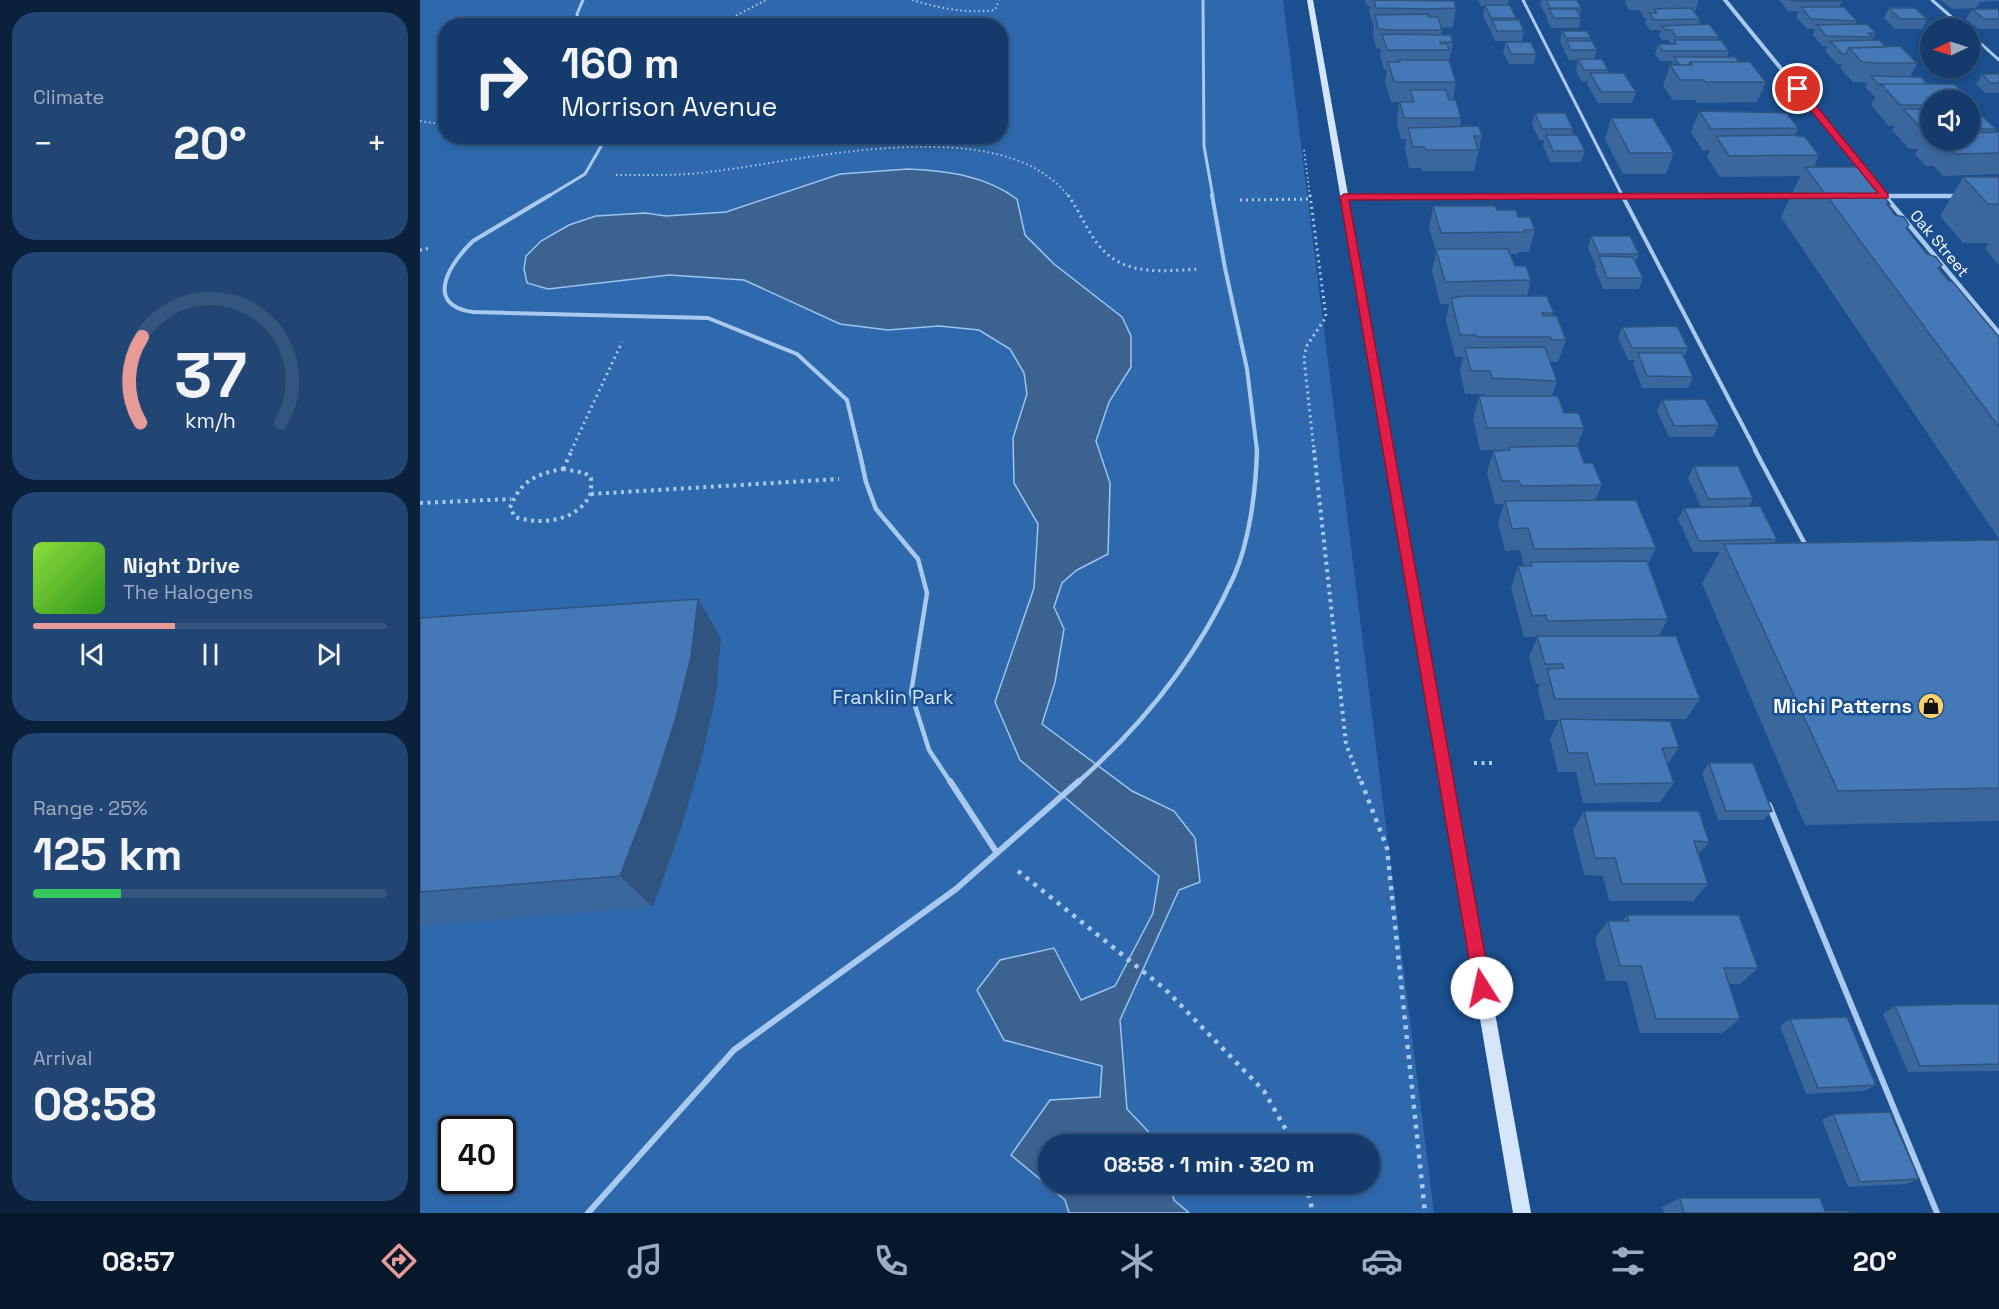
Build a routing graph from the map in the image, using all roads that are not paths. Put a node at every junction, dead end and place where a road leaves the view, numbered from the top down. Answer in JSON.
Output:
{"nodes":[{"id":1,"x":583,"y":0,"type":"edge"},
{"id":2,"x":1203,"y":0,"type":"edge"},
{"id":3,"x":1310,"y":0,"type":"edge"},
{"id":4,"x":1523,"y":0,"type":"edge"},
{"id":5,"x":1725,"y":0,"type":"edge"},
{"id":6,"x":1932,"y":0,"type":"edge"},
{"id":7,"x":578,"y":18,"type":"edge"},
{"id":8,"x":1953,"y":18,"type":"edge"},
{"id":9,"x":1980,"y":43,"type":"edge"},
{"id":10,"x":1999,"y":60,"type":"edge"},
{"id":11,"x":602,"y":144,"type":"edge"},
{"id":12,"x":1806,"y":196,"type":"edge"},
{"id":13,"x":1874,"y":196,"type":"edge"},
{"id":14,"x":1885,"y":196,"type":"junction"},
{"id":15,"x":1968,"y":196,"type":"edge"},
{"id":16,"x":1344,"y":197,"type":"junction"},
{"id":17,"x":1622,"y":197,"type":"junction"},
{"id":18,"x":1999,"y":333,"type":"edge"},
{"id":19,"x":1810,"y":554,"type":"edge"},
{"id":20,"x":1767,"y":800,"type":"edge"},
{"id":21,"x":997,"y":853,"type":"junction"},
{"id":22,"x":588,"y":1213,"type":"edge"},
{"id":23,"x":1522,"y":1213,"type":"edge"},
{"id":24,"x":1937,"y":1213,"type":"edge"}],
"edges":[{"from":1,"to":7,"type":"lane"},
{"from":2,"to":21,"type":"lane"},
{"from":3,"to":16,"type":"street"},
{"from":4,"to":17,"type":"lane"},
{"from":5,"to":14,"type":"street","name":"Oak Street"},
{"from":6,"to":8,"type":"lane"},
{"from":9,"to":10,"type":"lane"},
{"from":11,"to":21,"type":"lane"},
{"from":12,"to":17,"type":"street"},
{"from":13,"to":14,"type":"street"},
{"from":14,"to":15,"type":"street"},
{"from":14,"to":18,"type":"street","name":"Oak Street"},
{"from":16,"to":17,"type":"street"},
{"from":16,"to":23,"type":"street"},
{"from":17,"to":19,"type":"lane"},
{"from":20,"to":24,"type":"lane"},
{"from":21,"to":22,"type":"lane"}]}
